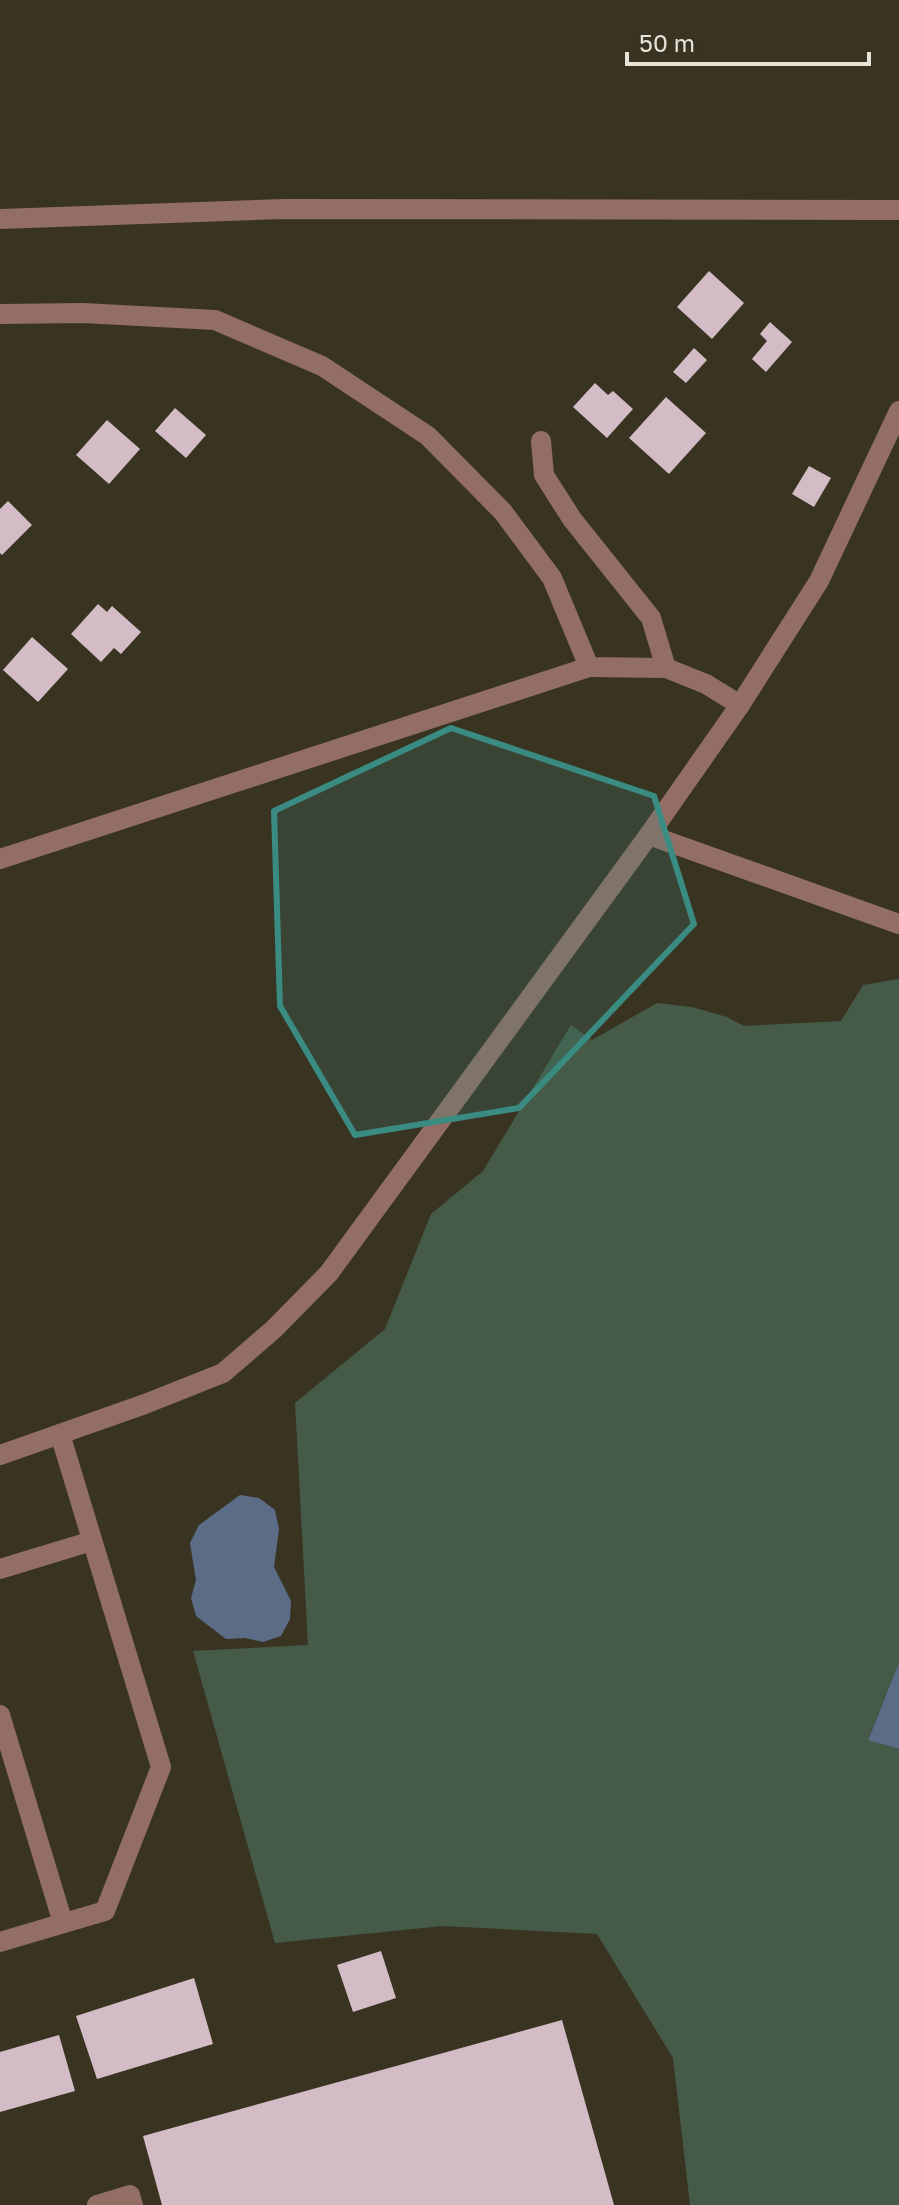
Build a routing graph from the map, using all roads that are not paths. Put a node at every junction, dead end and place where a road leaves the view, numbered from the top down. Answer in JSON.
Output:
{"nodes":[{"id":1,"x":899,"y":210,"type":"edge"},
{"id":2,"x":0,"y":219,"type":"edge"},
{"id":3,"x":0,"y":314,"type":"edge"},
{"id":4,"x":899,"y":411,"type":"edge"},
{"id":5,"x":541,"y":441,"type":"dead end"},
{"id":6,"x":589,"y":667,"type":"junction"},
{"id":7,"x":666,"y":668,"type":"junction"},
{"id":8,"x":740,"y":705,"type":"junction"},
{"id":9,"x":649,"y":835,"type":"junction"},
{"id":10,"x":0,"y":859,"type":"edge"},
{"id":11,"x":899,"y":924,"type":"edge"},
{"id":12,"x":60,"y":1434,"type":"junction"},
{"id":13,"x":0,"y":1455,"type":"edge"},
{"id":14,"x":92,"y":1541,"type":"junction"},
{"id":15,"x":0,"y":1569,"type":"edge"},
{"id":16,"x":0,"y":1715,"type":"edge"},
{"id":17,"x":63,"y":1923,"type":"junction"},
{"id":18,"x":0,"y":1942,"type":"edge"},
{"id":19,"x":97,"y":2205,"type":"edge"},
{"id":20,"x":133,"y":2205,"type":"edge"}],
"edges":[{"from":1,"to":2,"type":"street"},
{"from":3,"to":6,"type":"street"},
{"from":4,"to":8,"type":"street"},
{"from":5,"to":7,"type":"street"},
{"from":6,"to":7,"type":"street"},
{"from":6,"to":10,"type":"street"},
{"from":7,"to":8,"type":"street"},
{"from":8,"to":9,"type":"street"},
{"from":9,"to":11,"type":"street"},
{"from":9,"to":12,"type":"street"},
{"from":12,"to":13,"type":"street"},
{"from":12,"to":14,"type":"street"},
{"from":14,"to":15,"type":"street"},
{"from":14,"to":17,"type":"street"},
{"from":16,"to":17,"type":"street"},
{"from":17,"to":18,"type":"street"},
{"from":19,"to":20,"type":"street"}]}
